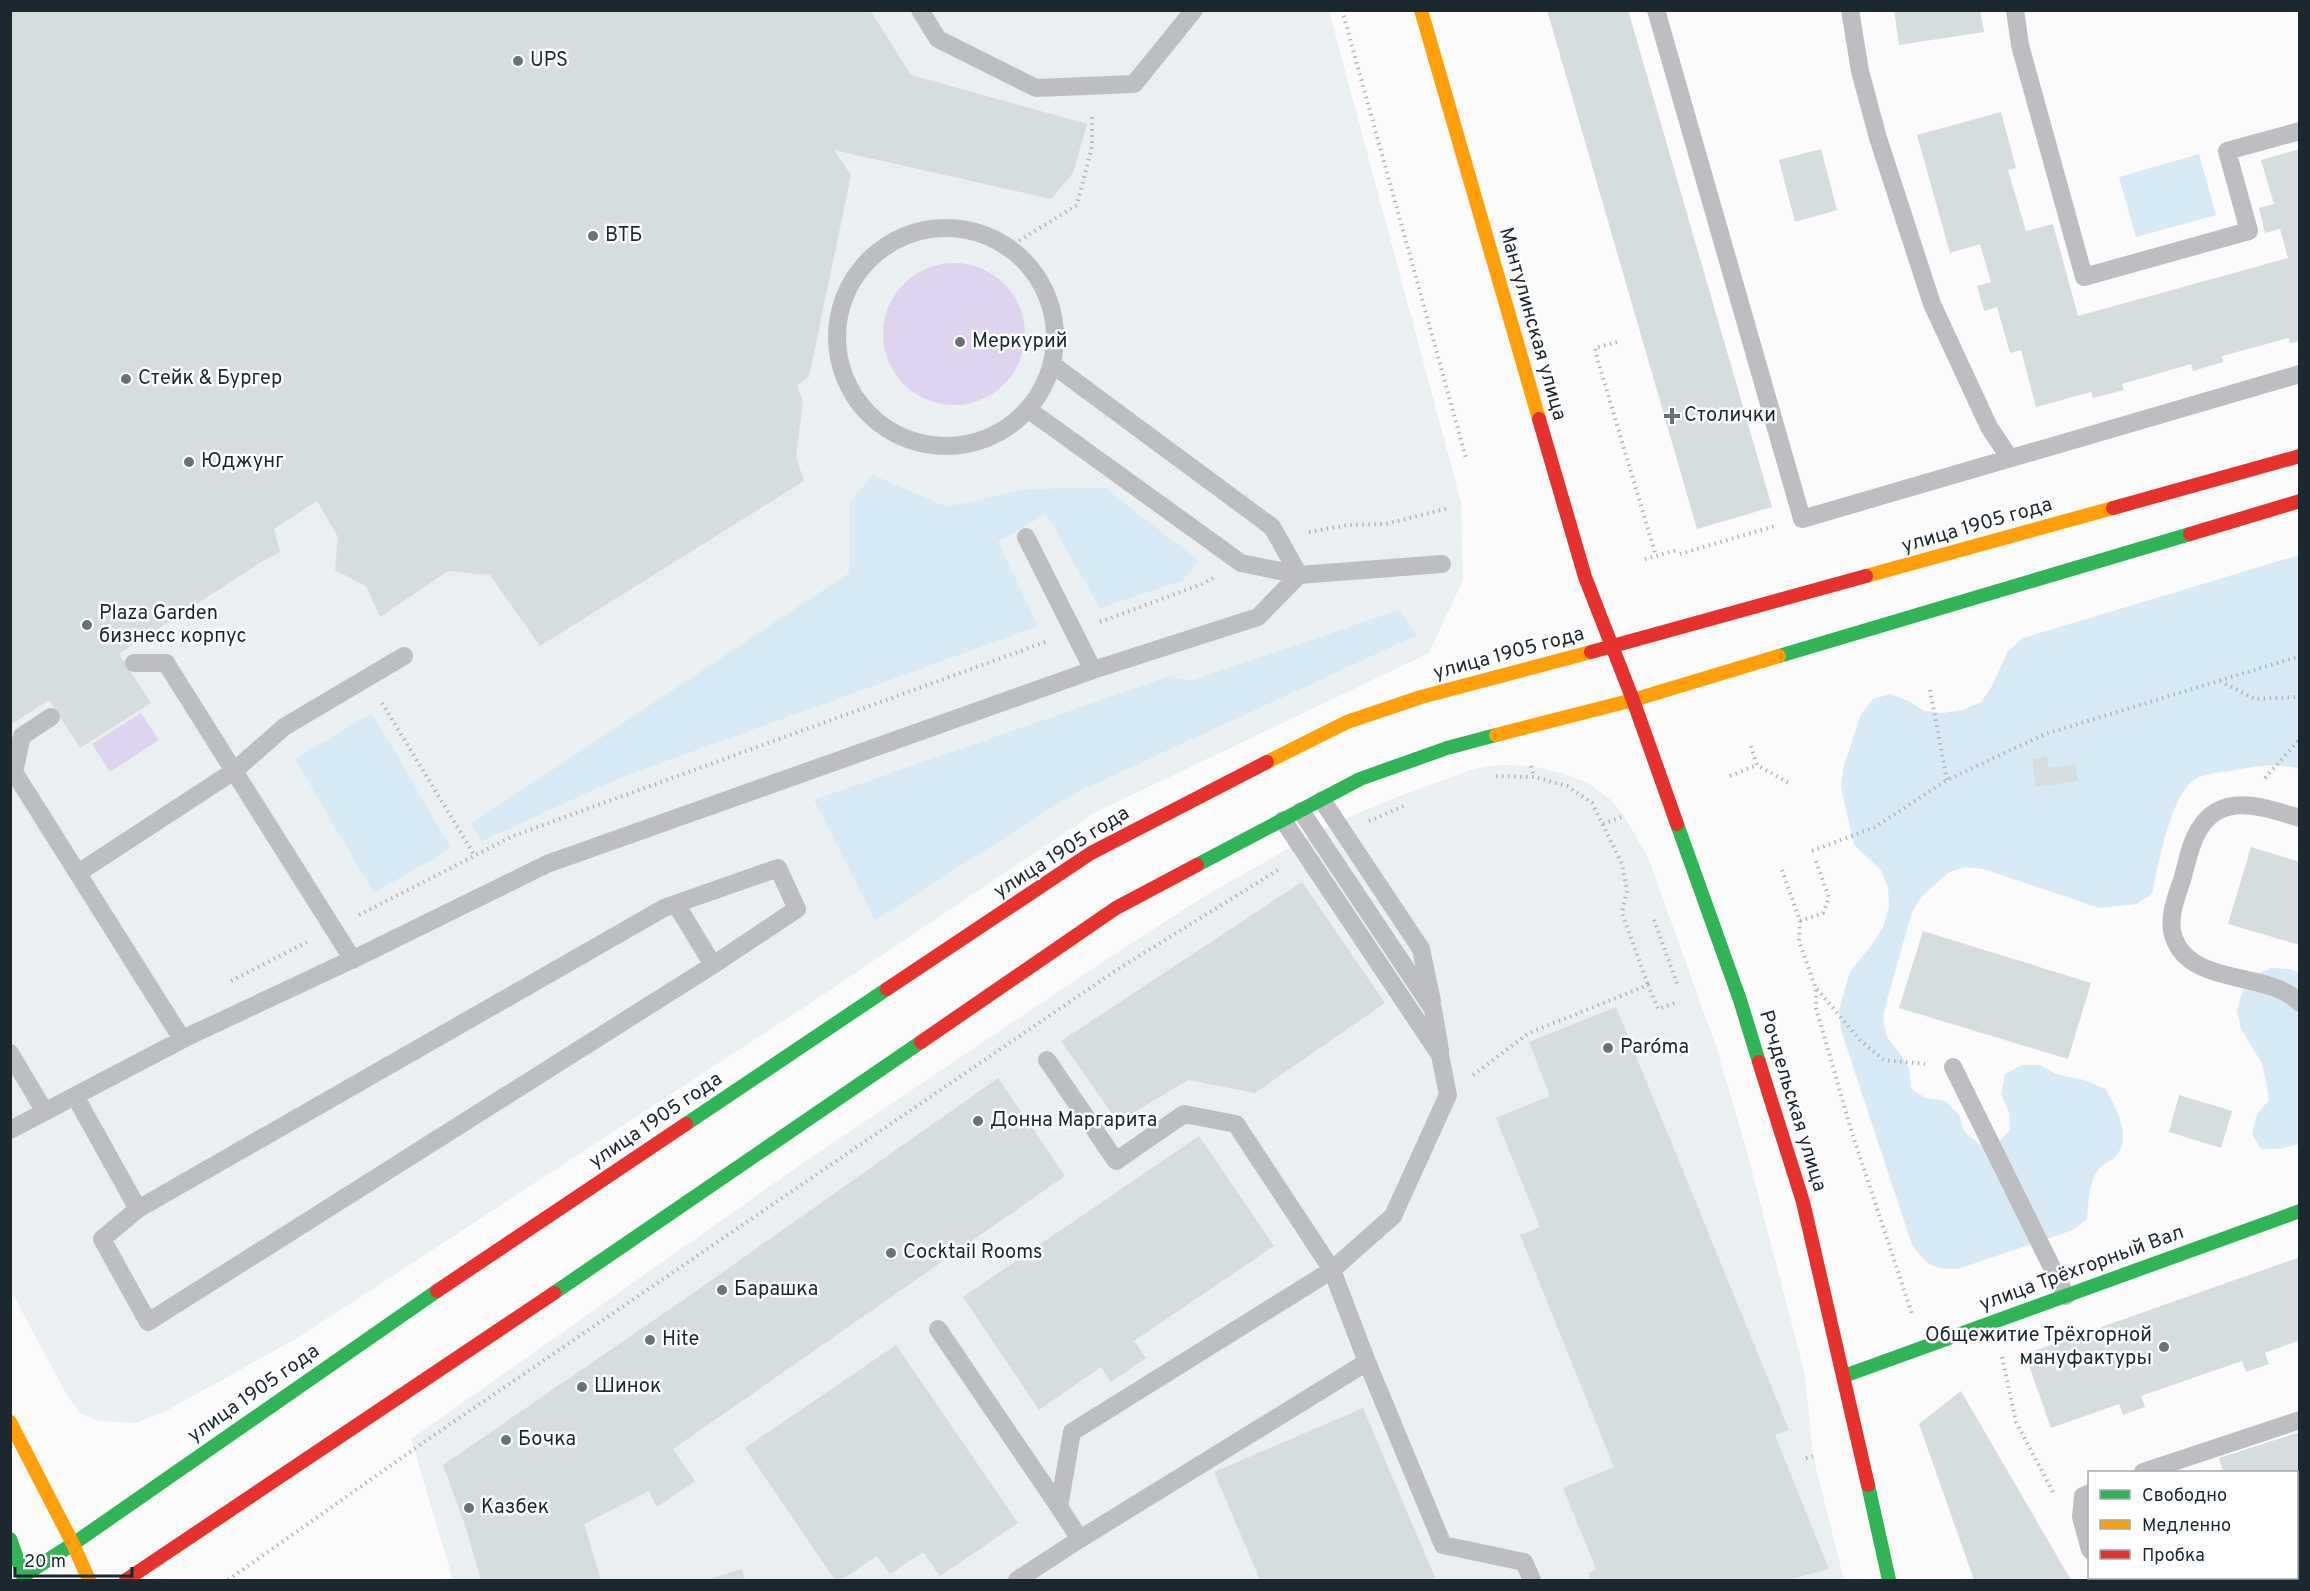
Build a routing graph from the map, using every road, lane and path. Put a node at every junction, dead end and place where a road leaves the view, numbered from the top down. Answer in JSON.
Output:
{"nodes":[{"id":1,"x":920,"y":10,"type":"edge"},
{"id":2,"x":1194,"y":10,"type":"edge"},
{"id":3,"x":1342,"y":10,"type":"edge"},
{"id":4,"x":1421,"y":10,"type":"edge"},
{"id":5,"x":1656,"y":10,"type":"edge"},
{"id":6,"x":1850,"y":10,"type":"edge"},
{"id":7,"x":2015,"y":10,"type":"edge"},
{"id":8,"x":1092,"y":86,"type":"junction"},
{"id":9,"x":2300,"y":131,"type":"edge"},
{"id":10,"x":1009,"y":247,"type":"junction"},
{"id":11,"x":1617,"y":342,"type":"dead end"},
{"id":12,"x":1053,"y":364,"type":"junction"},
{"id":13,"x":2300,"y":374,"type":"edge"},
{"id":14,"x":1029,"y":410,"type":"junction"},
{"id":15,"x":2300,"y":456,"type":"edge"},
{"id":16,"x":2009,"y":457,"type":"junction"},
{"id":17,"x":1466,"y":458,"type":"dead end"},
{"id":18,"x":2300,"y":501,"type":"edge"},
{"id":19,"x":1449,"y":508,"type":"dead end"},
{"id":20,"x":1802,"y":519,"type":"junction"},
{"id":21,"x":1026,"y":537,"type":"dead end"},
{"id":22,"x":1281,"y":543,"type":"junction"},
{"id":23,"x":1656,"y":556,"type":"junction"},
{"id":24,"x":1645,"y":559,"type":"dead end"},
{"id":25,"x":1241,"y":563,"type":"junction"},
{"id":26,"x":1442,"y":564,"type":"dead end"},
{"id":27,"x":1299,"y":576,"type":"junction"},
{"id":28,"x":1073,"y":631,"type":"junction"},
{"id":29,"x":1612,"y":647,"type":"junction"},
{"id":30,"x":404,"y":656,"type":"dead end"},
{"id":31,"x":2300,"y":656,"type":"edge"},
{"id":32,"x":134,"y":663,"type":"dead end"},
{"id":33,"x":1093,"y":670,"type":"junction"},
{"id":34,"x":368,"y":678,"type":"junction"},
{"id":35,"x":2220,"y":681,"type":"junction"},
{"id":36,"x":1930,"y":690,"type":"dead end"},
{"id":37,"x":2300,"y":698,"type":"edge"},
{"id":38,"x":1633,"y":700,"type":"junction"},
{"id":39,"x":51,"y":717,"type":"dead end"},
{"id":40,"x":2300,"y":738,"type":"edge"},
{"id":41,"x":1751,"y":746,"type":"dead end"},
{"id":42,"x":1757,"y":765,"type":"junction"},
{"id":43,"x":1531,"y":766,"type":"dead end"},
{"id":44,"x":234,"y":771,"type":"junction"},
{"id":45,"x":1730,"y":776,"type":"dead end"},
{"id":46,"x":1489,"y":777,"type":"dead end"},
{"id":47,"x":1534,"y":777,"type":"junction"},
{"id":48,"x":1947,"y":780,"type":"junction"},
{"id":49,"x":1789,"y":783,"type":"dead end"},
{"id":50,"x":1322,"y":800,"type":"junction"},
{"id":51,"x":1407,"y":804,"type":"dead end"},
{"id":52,"x":2243,"y":804,"type":"junction"},
{"id":53,"x":1301,"y":811,"type":"junction"},
{"id":54,"x":1624,"y":816,"type":"dead end"},
{"id":55,"x":2300,"y":818,"type":"edge"},
{"id":56,"x":1283,"y":820,"type":"junction"},
{"id":57,"x":1603,"y":824,"type":"junction"},
{"id":58,"x":1344,"y":833,"type":"junction"},
{"id":59,"x":1812,"y":851,"type":"dead end"},
{"id":60,"x":1305,"y":855,"type":"junction"},
{"id":61,"x":475,"y":856,"type":"junction"},
{"id":62,"x":1816,"y":861,"type":"dead end"},
{"id":63,"x":1782,"y":870,"type":"dead end"},
{"id":64,"x":78,"y":873,"type":"junction"},
{"id":65,"x":676,"y":904,"type":"junction"},
{"id":66,"x":1654,"y":920,"type":"dead end"},
{"id":67,"x":1800,"y":921,"type":"junction"},
{"id":68,"x":333,"y":929,"type":"junction"},
{"id":69,"x":353,"y":960,"type":"junction"},
{"id":70,"x":713,"y":965,"type":"junction"},
{"id":71,"x":229,"y":982,"type":"dead end"},
{"id":72,"x":1648,"y":985,"type":"junction"},
{"id":73,"x":1678,"y":986,"type":"dead end"},
{"id":74,"x":1816,"y":989,"type":"junction"},
{"id":75,"x":1677,"y":1002,"type":"dead end"},
{"id":76,"x":2300,"y":1003,"type":"edge"},
{"id":77,"x":1433,"y":1009,"type":"junction"},
{"id":78,"x":182,"y":1039,"type":"junction"},
{"id":79,"x":10,"y":1053,"type":"edge"},
{"id":80,"x":1440,"y":1055,"type":"junction"},
{"id":81,"x":1047,"y":1060,"type":"dead end"},
{"id":82,"x":1953,"y":1067,"type":"joint"},
{"id":83,"x":1448,"y":1095,"type":"junction"},
{"id":84,"x":75,"y":1096,"type":"junction"},
{"id":85,"x":45,"y":1112,"type":"junction"},
{"id":86,"x":10,"y":1130,"type":"edge"},
{"id":87,"x":138,"y":1209,"type":"junction"},
{"id":88,"x":2300,"y":1210,"type":"edge"},
{"id":89,"x":1332,"y":1270,"type":"junction"},
{"id":90,"x":2066,"y":1296,"type":"junction"},
{"id":91,"x":938,"y":1329,"type":"dead end"},
{"id":92,"x":1922,"y":1347,"type":"junction"},
{"id":93,"x":2002,"y":1356,"type":"dead end"},
{"id":94,"x":1367,"y":1362,"type":"junction"},
{"id":95,"x":1844,"y":1376,"type":"junction"},
{"id":96,"x":2300,"y":1420,"type":"edge"},
{"id":97,"x":10,"y":1422,"type":"edge"},
{"id":98,"x":1814,"y":1456,"type":"dead end"},
{"id":99,"x":1806,"y":1458,"type":"dead end"},
{"id":100,"x":2149,"y":1471,"type":"edge"},
{"id":101,"x":2086,"y":1494,"type":"edge"},
{"id":102,"x":1059,"y":1507,"type":"junction"},
{"id":103,"x":10,"y":1539,"type":"edge"},
{"id":104,"x":1080,"y":1539,"type":"junction"},
{"id":105,"x":2088,"y":1543,"type":"edge"},
{"id":106,"x":73,"y":1544,"type":"junction"},
{"id":107,"x":24,"y":1578,"type":"edge"},
{"id":108,"x":89,"y":1581,"type":"edge"},
{"id":109,"x":126,"y":1581,"type":"edge"},
{"id":110,"x":228,"y":1581,"type":"edge"},
{"id":111,"x":1017,"y":1581,"type":"edge"},
{"id":112,"x":1532,"y":1581,"type":"edge"},
{"id":113,"x":1889,"y":1581,"type":"edge"}],
"edges":[{"from":1,"to":8,"type":"lane"},
{"from":2,"to":8,"type":"lane"},
{"from":3,"to":17,"type":"path"},
{"from":4,"to":29,"type":"main road","name":"Мантулинская улица"},
{"from":5,"to":20,"type":"lane"},
{"from":6,"to":16,"type":"lane"},
{"from":7,"to":9,"type":"lane"},
{"from":8,"to":10,"type":"path"},
{"from":10,"to":12,"type":"lane"},
{"from":10,"to":14,"type":"lane"},
{"from":11,"to":23,"type":"path"},
{"from":12,"to":14,"type":"lane"},
{"from":12,"to":22,"type":"lane"},
{"from":13,"to":16,"type":"lane"},
{"from":14,"to":25,"type":"lane"},
{"from":15,"to":29,"type":"main road","name":"улица 1905 года"},
{"from":16,"to":20,"type":"lane"},
{"from":18,"to":38,"type":"main road"},
{"from":19,"to":22,"type":"path"},
{"from":20,"to":23,"type":"path"},
{"from":21,"to":28,"type":"lane"},
{"from":22,"to":27,"type":"lane"},
{"from":23,"to":24,"type":"path"},
{"from":25,"to":27,"type":"lane"},
{"from":25,"to":28,"type":"path"},
{"from":26,"to":27,"type":"lane"},
{"from":27,"to":33,"type":"lane"},
{"from":28,"to":33,"type":"lane"},
{"from":28,"to":61,"type":"path"},
{"from":29,"to":38,"type":"main road","name":"Рочдельская улица"},
{"from":29,"to":106,"type":"main road","name":"улица 1905 года"},
{"from":30,"to":34,"type":"lane"},
{"from":31,"to":35,"type":"path"},
{"from":32,"to":44,"type":"lane"},
{"from":33,"to":69,"type":"lane"},
{"from":34,"to":44,"type":"lane"},
{"from":34,"to":61,"type":"path"},
{"from":35,"to":37,"type":"path"},
{"from":35,"to":48,"type":"path"},
{"from":36,"to":48,"type":"path"},
{"from":38,"to":50,"type":"main road"},
{"from":38,"to":95,"type":"main road","name":"Рочдельская улица"},
{"from":39,"to":64,"type":"lane"},
{"from":40,"to":52,"type":"path"},
{"from":41,"to":42,"type":"path"},
{"from":42,"to":45,"type":"path"},
{"from":42,"to":49,"type":"path"},
{"from":43,"to":47,"type":"path"},
{"from":44,"to":64,"type":"lane"},
{"from":44,"to":68,"type":"lane"},
{"from":46,"to":47,"type":"path"},
{"from":47,"to":57,"type":"path"},
{"from":48,"to":59,"type":"path"},
{"from":50,"to":53,"type":"main road"},
{"from":50,"to":58,"type":"lane"},
{"from":51,"to":58,"type":"path"},
{"from":52,"to":55,"type":"lane"},
{"from":52,"to":76,"type":"lane"},
{"from":53,"to":56,"type":"main road"},
{"from":53,"to":77,"type":"lane"},
{"from":54,"to":57,"type":"path"},
{"from":56,"to":60,"type":"lane"},
{"from":56,"to":109,"type":"main road"},
{"from":57,"to":72,"type":"path"},
{"from":58,"to":77,"type":"lane"},
{"from":60,"to":80,"type":"lane"},
{"from":60,"to":110,"type":"path"},
{"from":61,"to":68,"type":"path"},
{"from":62,"to":67,"type":"path"},
{"from":63,"to":67,"type":"path"},
{"from":64,"to":78,"type":"lane"},
{"from":65,"to":70,"type":"lane"},
{"from":65,"to":70,"type":"lane"},
{"from":65,"to":87,"type":"lane"},
{"from":66,"to":73,"type":"path"},
{"from":67,"to":74,"type":"path"},
{"from":68,"to":69,"type":"lane"},
{"from":68,"to":71,"type":"path"},
{"from":69,"to":78,"type":"lane"},
{"from":70,"to":87,"type":"lane"},
{"from":72,"to":75,"type":"path"},
{"from":72,"to":83,"type":"path"},
{"from":74,"to":82,"type":"path"},
{"from":74,"to":92,"type":"path"},
{"from":77,"to":80,"type":"lane"},
{"from":78,"to":84,"type":"lane"},
{"from":79,"to":85,"type":"lane"},
{"from":80,"to":83,"type":"lane"},
{"from":81,"to":89,"type":"lane"},
{"from":82,"to":90,"type":"lane"},
{"from":83,"to":89,"type":"lane"},
{"from":84,"to":85,"type":"lane"},
{"from":84,"to":87,"type":"lane"},
{"from":85,"to":86,"type":"lane"},
{"from":88,"to":90,"type":"main road","name":"улица Трёхгорный Вал"},
{"from":89,"to":94,"type":"lane"},
{"from":89,"to":102,"type":"lane"},
{"from":90,"to":92,"type":"main road","name":"улица Трёхгорный Вал"},
{"from":91,"to":102,"type":"lane"},
{"from":92,"to":95,"type":"main road","name":"улица Трёхгорный Вал"},
{"from":93,"to":101,"type":"path"},
{"from":94,"to":104,"type":"lane"},
{"from":94,"to":112,"type":"lane"},
{"from":95,"to":113,"type":"main road","name":"Рочдельская улица"},
{"from":96,"to":100,"type":"lane"},
{"from":97,"to":106,"type":"main road"},
{"from":98,"to":99,"type":"path"},
{"from":101,"to":105,"type":"lane"},
{"from":102,"to":104,"type":"lane"},
{"from":103,"to":107,"type":"main road"},
{"from":104,"to":111,"type":"lane"},
{"from":106,"to":107,"type":"main road","name":"улица 1905 года"},
{"from":106,"to":108,"type":"main road"}]}
